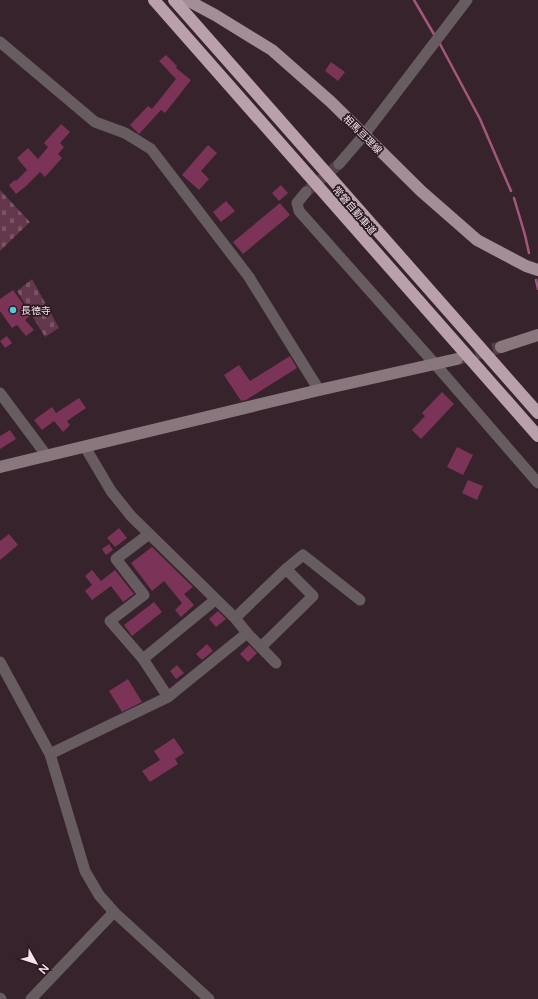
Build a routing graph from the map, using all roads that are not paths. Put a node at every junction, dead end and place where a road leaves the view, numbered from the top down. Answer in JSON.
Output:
{"nodes":[{"id":1,"x":154,"y":0,"type":"edge"},
{"id":2,"x":174,"y":0,"type":"edge"},
{"id":3,"x":187,"y":0,"type":"edge"},
{"id":4,"x":467,"y":0,"type":"edge"},
{"id":5,"x":0,"y":42,"type":"edge"},
{"id":6,"x":364,"y":135,"type":"junction"},
{"id":7,"x":339,"y":164,"type":"tunnel mouth"},
{"id":8,"x":306,"y":192,"type":"tunnel mouth"},
{"id":9,"x":538,"y":270,"type":"edge"},
{"id":10,"x":537,"y":338,"type":"edge"},
{"id":11,"x":501,"y":347,"type":"tunnel mouth"},
{"id":12,"x":457,"y":359,"type":"tunnel mouth"},
{"id":13,"x":435,"y":364,"type":"junction"},
{"id":14,"x":319,"y":390,"type":"junction"},
{"id":15,"x":0,"y":393,"type":"edge"},
{"id":16,"x":538,"y":413,"type":"edge"},
{"id":17,"x":538,"y":436,"type":"edge"},
{"id":18,"x":84,"y":447,"type":"junction"},
{"id":19,"x":47,"y":456,"type":"junction"},
{"id":20,"x":0,"y":467,"type":"edge"},
{"id":21,"x":538,"y":483,"type":"edge"},
{"id":22,"x":150,"y":534,"type":"junction"},
{"id":23,"x":286,"y":569,"type":"junction"},
{"id":24,"x":215,"y":600,"type":"junction"},
{"id":25,"x":360,"y":600,"type":"dead end"},
{"id":26,"x":234,"y":618,"type":"junction"},
{"id":27,"x":247,"y":633,"type":"junction"},
{"id":28,"x":262,"y":646,"type":"junction"},
{"id":29,"x":143,"y":659,"type":"junction"},
{"id":30,"x":0,"y":662,"type":"edge"},
{"id":31,"x":276,"y":662,"type":"dead end"},
{"id":32,"x":168,"y":697,"type":"junction"},
{"id":33,"x":50,"y":754,"type":"junction"},
{"id":34,"x":114,"y":912,"type":"junction"},
{"id":35,"x":31,"y":999,"type":"edge"},
{"id":36,"x":209,"y":999,"type":"edge"}],
"edges":[{"from":1,"to":17,"type":"highway","name":"常磐自動車道"},
{"from":2,"to":16,"type":"highway","name":"常磐自動車道"},
{"from":3,"to":6,"type":"main road","name":"相馬亘理線"},
{"from":4,"to":6,"type":"street"},
{"from":5,"to":14,"type":"street"},
{"from":6,"to":7,"type":"street"},
{"from":6,"to":9,"type":"main road","name":"相馬亘理線"},
{"from":8,"to":13,"type":"street"},
{"from":10,"to":11,"type":"street"},
{"from":12,"to":13,"type":"street"},
{"from":13,"to":14,"type":"street"},
{"from":13,"to":21,"type":"street"},
{"from":14,"to":18,"type":"street"},
{"from":15,"to":19,"type":"street"},
{"from":18,"to":19,"type":"street"},
{"from":18,"to":22,"type":"street"},
{"from":19,"to":20,"type":"street"},
{"from":22,"to":24,"type":"street"},
{"from":22,"to":29,"type":"street"},
{"from":23,"to":25,"type":"street"},
{"from":23,"to":26,"type":"street"},
{"from":23,"to":28,"type":"street"},
{"from":24,"to":26,"type":"street"},
{"from":24,"to":29,"type":"street"},
{"from":26,"to":27,"type":"street"},
{"from":27,"to":28,"type":"street"},
{"from":27,"to":32,"type":"street"},
{"from":28,"to":31,"type":"street"},
{"from":29,"to":32,"type":"street"},
{"from":30,"to":33,"type":"street"},
{"from":32,"to":33,"type":"street"},
{"from":33,"to":34,"type":"street"},
{"from":34,"to":35,"type":"street"},
{"from":34,"to":36,"type":"street"}]}
